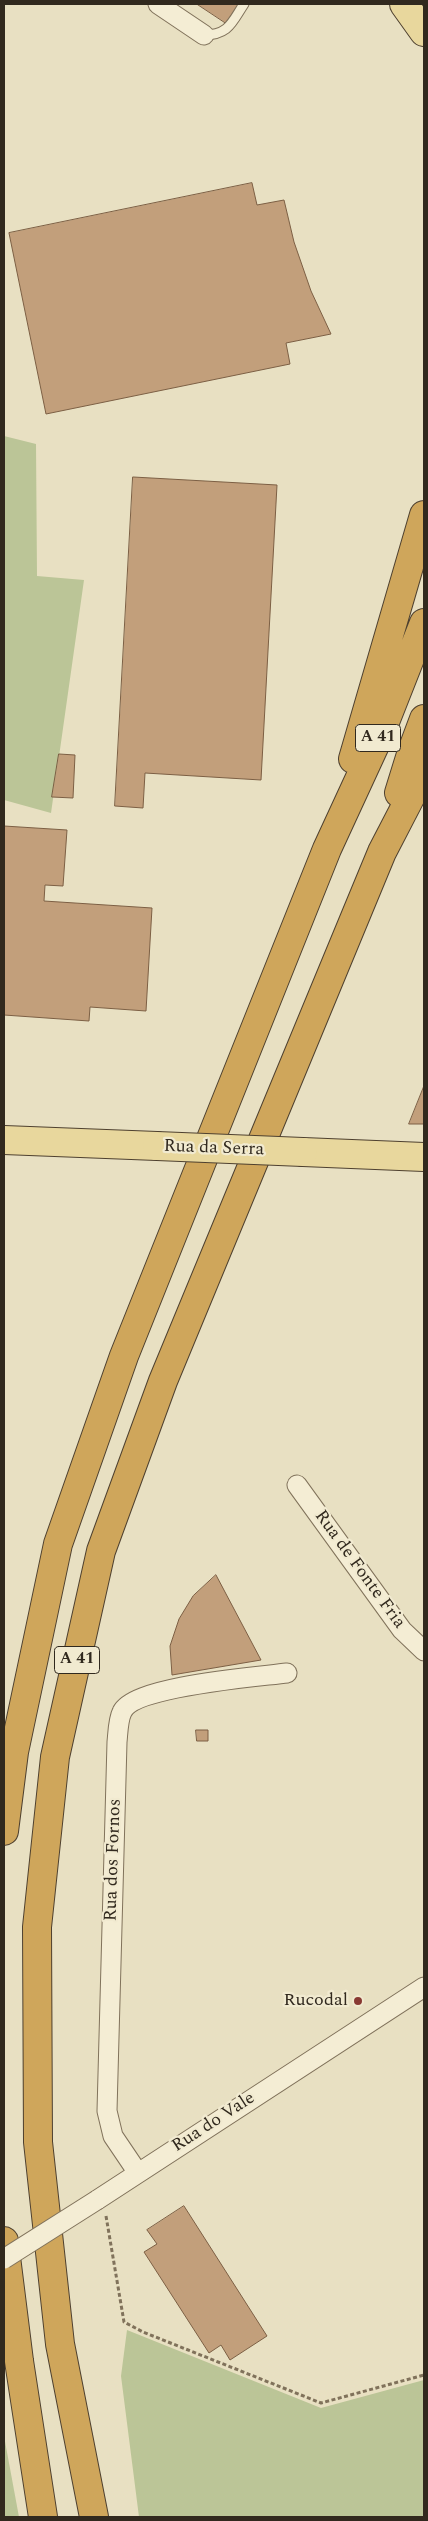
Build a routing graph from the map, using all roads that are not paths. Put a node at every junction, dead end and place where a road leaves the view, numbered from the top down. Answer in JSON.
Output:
{"nodes":[{"id":1,"x":158,"y":4,"type":"edge"},
{"id":2,"x":244,"y":4,"type":"edge"},
{"id":3,"x":404,"y":4,"type":"edge"},
{"id":4,"x":424,"y":32,"type":"edge"},
{"id":5,"x":204,"y":35,"type":"joint"},
{"id":6,"x":424,"y":515,"type":"edge"},
{"id":7,"x":424,"y":623,"type":"edge"},
{"id":8,"x":424,"y":719,"type":"edge"},
{"id":9,"x":424,"y":771,"type":"edge"},
{"id":10,"x":327,"y":849,"type":"junction"},
{"id":11,"x":382,"y":852,"type":"junction"},
{"id":12,"x":4,"y":1140,"type":"edge"},
{"id":13,"x":424,"y":1157,"type":"edge"},
{"id":14,"x":297,"y":1485,"type":"dead end"},
{"id":15,"x":424,"y":1651,"type":"edge"},
{"id":16,"x":286,"y":1673,"type":"dead end"},
{"id":17,"x":4,"y":1831,"type":"edge"},
{"id":18,"x":424,"y":1987,"type":"edge"},
{"id":19,"x":138,"y":2173,"type":"junction"},
{"id":20,"x":4,"y":2241,"type":"edge"},
{"id":21,"x":4,"y":2259,"type":"edge"},
{"id":22,"x":43,"y":2517,"type":"edge"},
{"id":23,"x":94,"y":2517,"type":"edge"}],
"edges":[{"from":1,"to":5,"type":"street"},
{"from":2,"to":5,"type":"lane"},
{"from":3,"to":4,"type":"main road"},
{"from":6,"to":10,"type":"highway"},
{"from":7,"to":10,"type":"highway","number":"A 41"},
{"from":8,"to":11,"type":"highway","number":"A 41"},
{"from":9,"to":11,"type":"highway"},
{"from":10,"to":17,"type":"highway","number":"A 41"},
{"from":11,"to":23,"type":"highway","number":"A 41"},
{"from":12,"to":13,"type":"main road","name":"Rua da Serra","bridge":true},
{"from":14,"to":15,"type":"street","name":"Rua de Fonte Fria"},
{"from":16,"to":19,"type":"street","name":"Rua dos Fornos"},
{"from":18,"to":19,"type":"street","name":"Rua do Vale"},
{"from":19,"to":21,"type":"street","name":"Rua do Vale","bridge":true},
{"from":20,"to":22,"type":"highway"}]}
